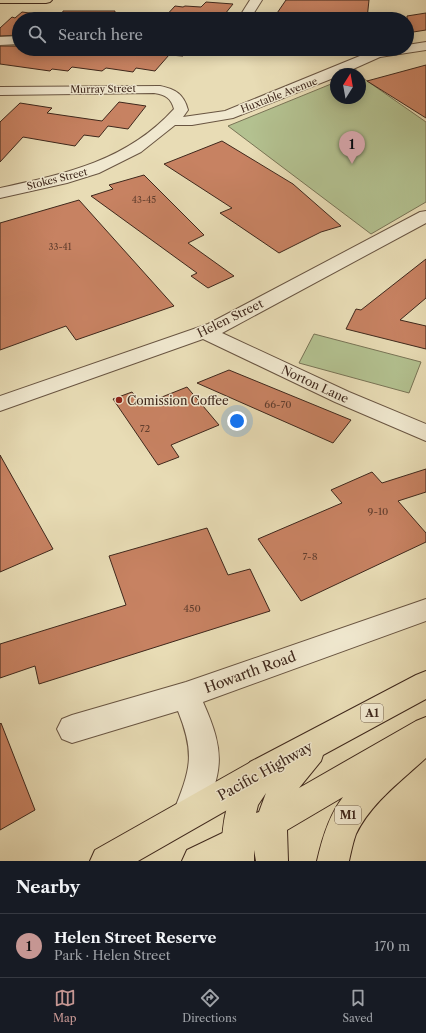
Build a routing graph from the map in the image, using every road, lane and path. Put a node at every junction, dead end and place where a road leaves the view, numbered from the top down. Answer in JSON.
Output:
{"nodes":[{"id":1,"x":0,"y":0,"type":"edge"},
{"id":2,"x":46,"y":0,"type":"edge"},
{"id":3,"x":256,"y":0,"type":"edge"},
{"id":4,"x":248,"y":12,"type":"edge"},
{"id":5,"x":12,"y":40,"type":"edge"},
{"id":6,"x":0,"y":41,"type":"edge"},
{"id":7,"x":426,"y":46,"type":"edge"},
{"id":8,"x":414,"y":48,"type":"edge"},
{"id":9,"x":372,"y":56,"type":"edge"},
{"id":10,"x":0,"y":91,"type":"edge"},
{"id":11,"x":172,"y":121,"type":"junction"},
{"id":12,"x":0,"y":193,"type":"edge"},
{"id":13,"x":426,"y":216,"type":"edge"},
{"id":14,"x":204,"y":332,"type":"junction"},
{"id":15,"x":0,"y":404,"type":"edge"},
{"id":16,"x":426,"y":434,"type":"edge"},
{"id":17,"x":426,"y":610,"type":"edge"},
{"id":18,"x":426,"y":684,"type":"edge"},
{"id":19,"x":186,"y":695,"type":"junction"},
{"id":20,"x":72,"y":729,"type":"dead end"},
{"id":21,"x":426,"y":731,"type":"edge"},
{"id":22,"x":426,"y":738,"type":"edge"},
{"id":23,"x":317,"y":743,"type":"junction"},
{"id":24,"x":261,"y":773,"type":"junction"},
{"id":25,"x":189,"y":813,"type":"junction"},
{"id":26,"x":272,"y":822,"type":"junction"},
{"id":27,"x":238,"y":851,"type":"edge"},
{"id":28,"x":106,"y":861,"type":"edge"},
{"id":29,"x":198,"y":861,"type":"edge"},
{"id":30,"x":272,"y":861,"type":"edge"},
{"id":31,"x":333,"y":861,"type":"edge"}],
"edges":[{"from":1,"to":2,"type":"main road"},
{"from":3,"to":4,"type":"street"},
{"from":5,"to":6,"type":"street"},
{"from":7,"to":8,"type":"street","name":"Huxtable Avenue"},
{"from":9,"to":11,"type":"street","name":"Huxtable Avenue"},
{"from":10,"to":11,"type":"street","name":"Murray Street"},
{"from":11,"to":12,"type":"street","name":"Stokes Street"},
{"from":13,"to":14,"type":"street","name":"Helen Street"},
{"from":14,"to":15,"type":"street","name":"Helen Street"},
{"from":14,"to":16,"type":"street","name":"Norton Lane"},
{"from":17,"to":19,"type":"street","name":"Howarth Road"},
{"from":18,"to":23,"type":"main road","name":"Pacific Highway","number":"A1"},
{"from":19,"to":20,"type":"street","name":"Howarth Road"},
{"from":19,"to":25,"type":"street"},
{"from":21,"to":26,"type":"main road"},
{"from":22,"to":31,"type":"main road","number":"M1"},
{"from":23,"to":24,"type":"main road","name":"Pacific Highway"},
{"from":23,"to":26,"type":"main road","number":"A1"},
{"from":24,"to":25,"type":"main road","name":"Pacific Highway"},
{"from":24,"to":27,"type":"main road"},
{"from":25,"to":28,"type":"main road","name":"Pacific Highway"},
{"from":26,"to":27,"type":"main road"},
{"from":26,"to":30,"type":"main road"},
{"from":27,"to":29,"type":"main road"}]}
